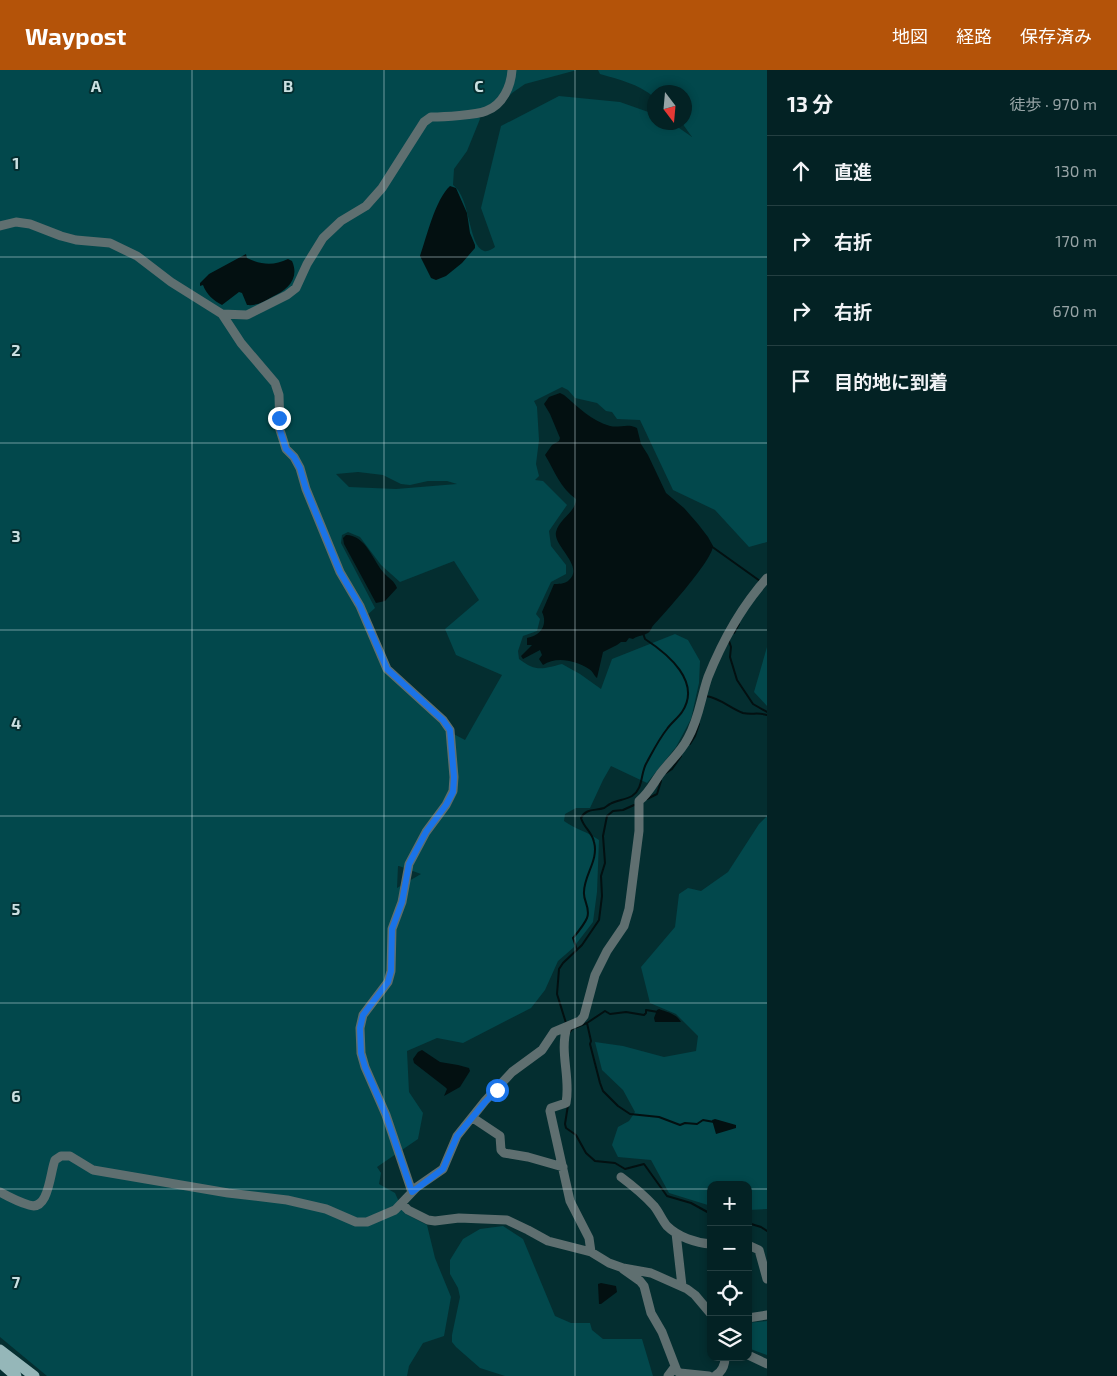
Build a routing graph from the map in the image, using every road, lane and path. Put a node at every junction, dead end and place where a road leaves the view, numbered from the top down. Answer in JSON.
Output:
{"nodes":[{"id":1,"x":512,"y":70,"type":"edge"},
{"id":2,"x":0,"y":226,"type":"edge"},
{"id":3,"x":222,"y":314,"type":"junction"},
{"id":4,"x":767,"y":578,"type":"edge"},
{"id":5,"x":567,"y":1028,"type":"junction"},
{"id":6,"x":473,"y":1118,"type":"junction"},
{"id":7,"x":563,"y":1167,"type":"junction"},
{"id":8,"x":621,"y":1177,"type":"dead end"},
{"id":9,"x":0,"y":1192,"type":"edge"},
{"id":10,"x":412,"y":1192,"type":"junction"},
{"id":11,"x":402,"y":1204,"type":"junction"},
{"id":12,"x":676,"y":1233,"type":"junction"},
{"id":13,"x":707,"y":1243,"type":"edge"},
{"id":14,"x":752,"y":1247,"type":"edge"},
{"id":15,"x":591,"y":1252,"type":"junction"},
{"id":16,"x":623,"y":1268,"type":"junction"},
{"id":17,"x":767,"y":1278,"type":"edge"},
{"id":18,"x":682,"y":1286,"type":"junction"},
{"id":19,"x":707,"y":1309,"type":"edge"},
{"id":20,"x":767,"y":1315,"type":"edge"},
{"id":21,"x":752,"y":1317,"type":"edge"},
{"id":22,"x":0,"y":1350,"type":"edge"},
{"id":23,"x":752,"y":1357,"type":"edge"},
{"id":24,"x":724,"y":1361,"type":"edge"},
{"id":25,"x":0,"y":1362,"type":"edge"},
{"id":26,"x":767,"y":1364,"type":"edge"},
{"id":27,"x":674,"y":1368,"type":"junction"},
{"id":28,"x":16,"y":1376,"type":"edge"},
{"id":29,"x":34,"y":1376,"type":"edge"},
{"id":30,"x":668,"y":1376,"type":"edge"},
{"id":31,"x":709,"y":1376,"type":"edge"},
{"id":32,"x":715,"y":1376,"type":"edge"}],
"edges":[{"from":1,"to":3,"type":"street"},
{"from":2,"to":3,"type":"street"},
{"from":3,"to":10,"type":"street"},
{"from":4,"to":5,"type":"street"},
{"from":5,"to":6,"type":"street"},
{"from":5,"to":7,"type":"street"},
{"from":6,"to":7,"type":"street"},
{"from":6,"to":10,"type":"street"},
{"from":7,"to":15,"type":"street"},
{"from":8,"to":12,"type":"street"},
{"from":9,"to":11,"type":"street"},
{"from":10,"to":11,"type":"street"},
{"from":11,"to":15,"type":"street"},
{"from":12,"to":13,"type":"street"},
{"from":12,"to":18,"type":"street"},
{"from":14,"to":17,"type":"street"},
{"from":15,"to":16,"type":"street"},
{"from":16,"to":18,"type":"street"},
{"from":16,"to":27,"type":"street"},
{"from":18,"to":19,"type":"street"},
{"from":20,"to":21,"type":"street"},
{"from":22,"to":29,"type":"main road"},
{"from":23,"to":26,"type":"street"},
{"from":24,"to":32,"type":"street"},
{"from":25,"to":28,"type":"main road"},
{"from":27,"to":30,"type":"street"},
{"from":27,"to":31,"type":"street"}]}
